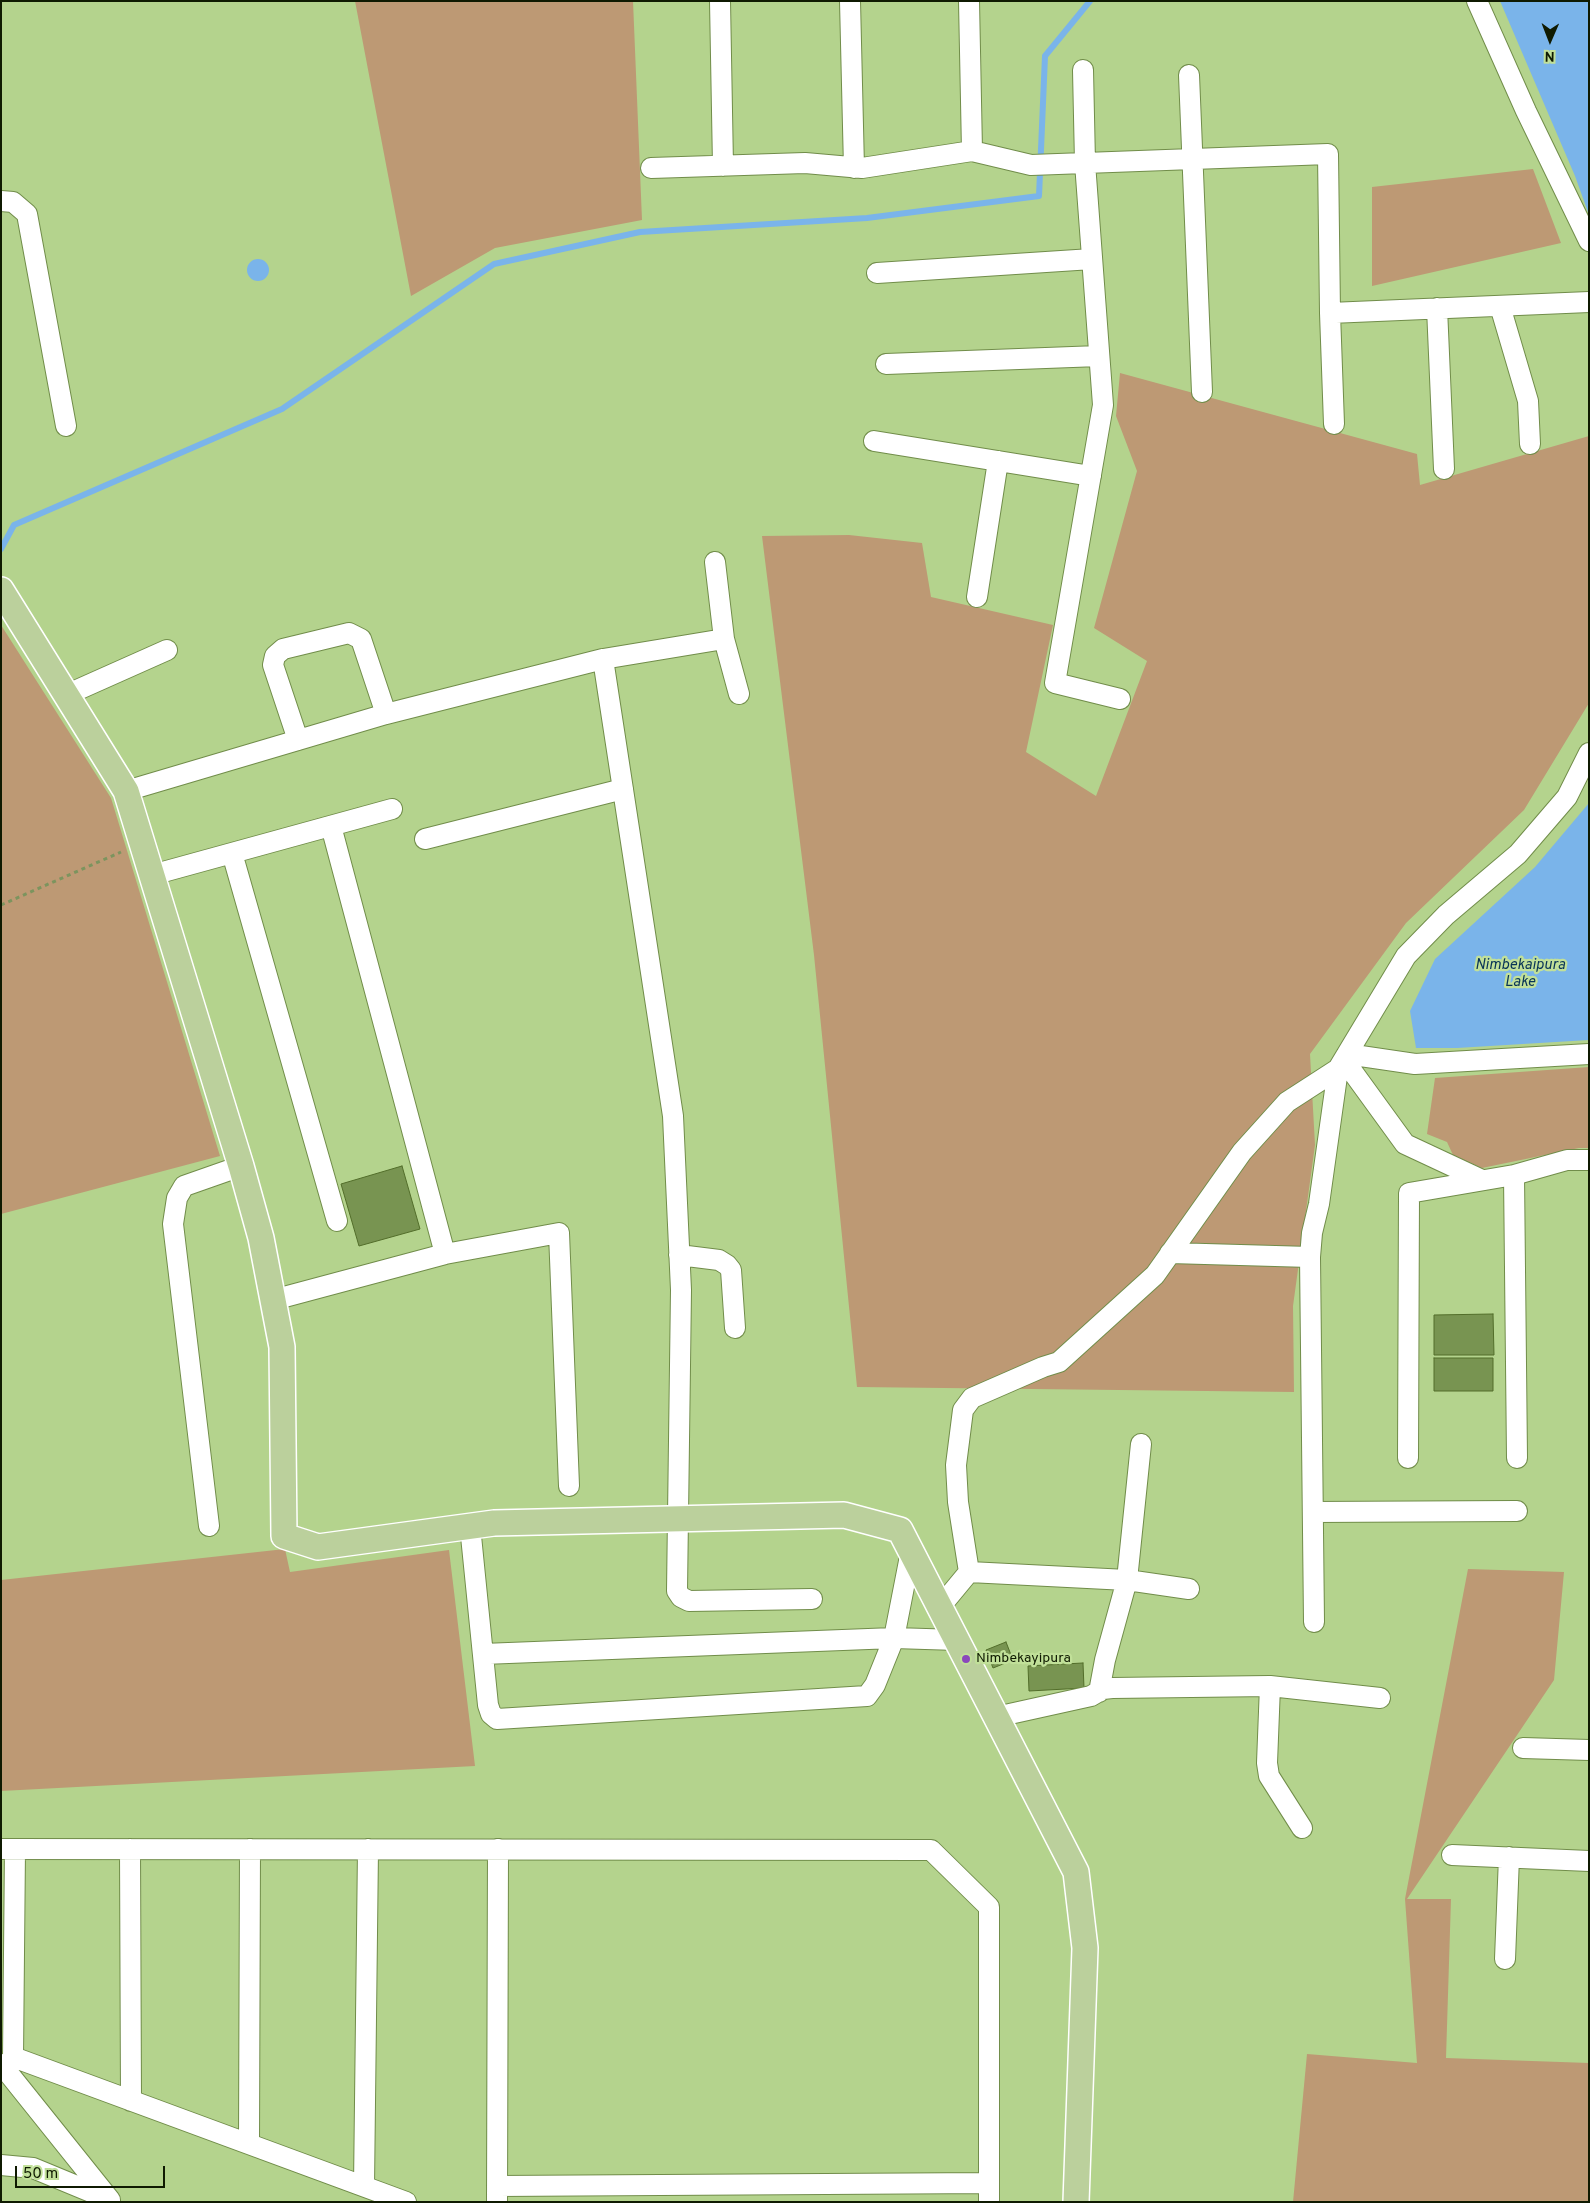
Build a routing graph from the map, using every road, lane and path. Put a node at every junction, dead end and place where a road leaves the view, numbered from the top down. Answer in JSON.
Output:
{"nodes":[{"id":1,"x":720,"y":1,"type":"edge"},
{"id":2,"x":850,"y":1,"type":"edge"},
{"id":3,"x":969,"y":1,"type":"edge"},
{"id":4,"x":1476,"y":1,"type":"edge"},
{"id":5,"x":1083,"y":70,"type":"dead end"},
{"id":6,"x":1189,"y":75,"type":"dead end"},
{"id":7,"x":972,"y":151,"type":"junction"},
{"id":8,"x":1192,"y":159,"type":"junction"},
{"id":9,"x":1085,"y":163,"type":"junction"},
{"id":10,"x":723,"y":166,"type":"junction"},
{"id":11,"x":651,"y":168,"type":"dead end"},
{"id":12,"x":854,"y":168,"type":"junction"},
{"id":13,"x":1,"y":201,"type":"edge"},
{"id":14,"x":1589,"y":241,"type":"edge"},
{"id":15,"x":1092,"y":260,"type":"junction"},
{"id":16,"x":877,"y":273,"type":"dead end"},
{"id":17,"x":1589,"y":302,"type":"edge"},
{"id":18,"x":1500,"y":306,"type":"junction"},
{"id":19,"x":1437,"y":308,"type":"junction"},
{"id":20,"x":1330,"y":313,"type":"junction"},
{"id":21,"x":1099,"y":356,"type":"junction"},
{"id":22,"x":886,"y":364,"type":"dead end"},
{"id":23,"x":1202,"y":392,"type":"dead end"},
{"id":24,"x":1334,"y":424,"type":"dead end"},
{"id":25,"x":66,"y":426,"type":"dead end"},
{"id":26,"x":874,"y":440,"type":"dead end"},
{"id":27,"x":1530,"y":444,"type":"dead end"},
{"id":28,"x":998,"y":461,"type":"junction"},
{"id":29,"x":1444,"y":470,"type":"dead end"},
{"id":30,"x":1091,"y":476,"type":"junction"},
{"id":31,"x":715,"y":562,"type":"dead end"},
{"id":32,"x":1,"y":590,"type":"edge"},
{"id":33,"x":977,"y":597,"type":"dead end"},
{"id":34,"x":724,"y":639,"type":"junction"},
{"id":35,"x":167,"y":650,"type":"dead end"},
{"id":36,"x":603,"y":659,"type":"junction"},
{"id":37,"x":739,"y":694,"type":"dead end"},
{"id":38,"x":66,"y":695,"type":"junction"},
{"id":39,"x":1120,"y":698,"type":"dead end"},
{"id":40,"x":386,"y":714,"type":"junction"},
{"id":41,"x":298,"y":740,"type":"junction"},
{"id":42,"x":1589,"y":753,"type":"edge"},
{"id":43,"x":623,"y":789,"type":"junction"},
{"id":44,"x":126,"y":791,"type":"junction"},
{"id":45,"x":392,"y":809,"type":"dead end"},
{"id":46,"x":331,"y":826,"type":"junction"},
{"id":47,"x":424,"y":839,"type":"dead end"},
{"id":48,"x":142,"y":842,"type":"junction"},
{"id":49,"x":232,"y":853,"type":"junction"},
{"id":50,"x":152,"y":874,"type":"junction"},
{"id":51,"x":1,"y":904,"type":"edge"},
{"id":52,"x":1589,"y":1054,"type":"edge"},
{"id":53,"x":1343,"y":1061,"type":"junction"},
{"id":54,"x":1589,"y":1160,"type":"edge"},
{"id":55,"x":241,"y":1166,"type":"junction"},
{"id":56,"x":1514,"y":1175,"type":"junction"},
{"id":57,"x":1482,"y":1180,"type":"junction"},
{"id":58,"x":337,"y":1221,"type":"dead end"},
{"id":59,"x":1170,"y":1253,"type":"junction"},
{"id":60,"x":445,"y":1254,"type":"junction"},
{"id":61,"x":679,"y":1255,"type":"junction"},
{"id":62,"x":1310,"y":1258,"type":"junction"},
{"id":63,"x":273,"y":1300,"type":"junction"},
{"id":64,"x":735,"y":1328,"type":"dead end"},
{"id":65,"x":1141,"y":1444,"type":"dead end"},
{"id":66,"x":1408,"y":1458,"type":"dead end"},
{"id":67,"x":1518,"y":1458,"type":"dead end"},
{"id":68,"x":569,"y":1486,"type":"dead end"},
{"id":69,"x":1517,"y":1511,"type":"dead end"},
{"id":70,"x":1313,"y":1512,"type":"junction"},
{"id":71,"x":677,"y":1519,"type":"junction"},
{"id":72,"x":209,"y":1526,"type":"dead end"},
{"id":73,"x":470,"y":1526,"type":"junction"},
{"id":74,"x":910,"y":1551,"type":"junction"},
{"id":75,"x":970,"y":1572,"type":"junction"},
{"id":76,"x":1127,"y":1580,"type":"junction"},
{"id":77,"x":1189,"y":1589,"type":"dead end"},
{"id":78,"x":812,"y":1599,"type":"dead end"},
{"id":79,"x":940,"y":1607,"type":"junction"},
{"id":80,"x":1314,"y":1622,"type":"dead end"},
{"id":81,"x":894,"y":1638,"type":"junction"},
{"id":82,"x":956,"y":1640,"type":"junction"},
{"id":83,"x":483,"y":1654,"type":"junction"},
{"id":84,"x":1270,"y":1686,"type":"junction"},
{"id":85,"x":1099,"y":1692,"type":"junction"},
{"id":86,"x":1380,"y":1698,"type":"dead end"},
{"id":87,"x":996,"y":1717,"type":"junction"},
{"id":88,"x":1523,"y":1748,"type":"dead end"},
{"id":89,"x":1589,"y":1750,"type":"edge"},
{"id":90,"x":1302,"y":1828,"type":"dead end"},
{"id":91,"x":8,"y":1849,"type":"edge"},
{"id":92,"x":130,"y":1849,"type":"junction"},
{"id":93,"x":250,"y":1849,"type":"junction"},
{"id":94,"x":368,"y":1849,"type":"junction"},
{"id":95,"x":498,"y":1850,"type":"junction"},
{"id":96,"x":1452,"y":1855,"type":"dead end"},
{"id":97,"x":1509,"y":1858,"type":"junction"},
{"id":98,"x":1589,"y":1861,"type":"edge"},
{"id":99,"x":1504,"y":1959,"type":"dead end"},
{"id":100,"x":1,"y":2064,"type":"edge"},
{"id":101,"x":131,"y":2101,"type":"junction"},
{"id":102,"x":249,"y":2144,"type":"junction"},
{"id":103,"x":1,"y":2165,"type":"edge"},
{"id":104,"x":364,"y":2186,"type":"junction"},
{"id":105,"x":989,"y":2192,"type":"edge"},
{"id":106,"x":497,"y":2194,"type":"edge"},
{"id":107,"x":112,"y":2201,"type":"edge"},
{"id":108,"x":406,"y":2202,"type":"edge"},
{"id":109,"x":1076,"y":2202,"type":"edge"}],
"edges":[{"from":1,"to":10,"type":"street"},
{"from":2,"to":12,"type":"street"},
{"from":3,"to":7,"type":"street"},
{"from":4,"to":14,"type":"street"},
{"from":5,"to":9,"type":"street"},
{"from":6,"to":8,"type":"street"},
{"from":7,"to":9,"type":"street"},
{"from":7,"to":12,"type":"street"},
{"from":8,"to":9,"type":"street"},
{"from":8,"to":20,"type":"street"},
{"from":8,"to":23,"type":"street"},
{"from":9,"to":15,"type":"street"},
{"from":10,"to":11,"type":"street"},
{"from":10,"to":12,"type":"street"},
{"from":13,"to":25,"type":"street"},
{"from":15,"to":16,"type":"street"},
{"from":15,"to":21,"type":"street"},
{"from":17,"to":18,"type":"street"},
{"from":18,"to":19,"type":"street"},
{"from":18,"to":27,"type":"street"},
{"from":19,"to":20,"type":"street"},
{"from":19,"to":29,"type":"street"},
{"from":20,"to":24,"type":"street"},
{"from":21,"to":22,"type":"street"},
{"from":21,"to":30,"type":"street"},
{"from":26,"to":28,"type":"street"},
{"from":28,"to":30,"type":"street"},
{"from":28,"to":33,"type":"street"},
{"from":30,"to":39,"type":"street"},
{"from":31,"to":34,"type":"street"},
{"from":32,"to":38,"type":"main road"},
{"from":34,"to":36,"type":"street"},
{"from":34,"to":37,"type":"street"},
{"from":35,"to":38,"type":"street"},
{"from":36,"to":40,"type":"street"},
{"from":36,"to":43,"type":"street"},
{"from":38,"to":44,"type":"main road"},
{"from":40,"to":41,"type":"street"},
{"from":40,"to":41,"type":"street"},
{"from":41,"to":44,"type":"street"},
{"from":42,"to":53,"type":"street"},
{"from":43,"to":47,"type":"street"},
{"from":43,"to":61,"type":"street"},
{"from":44,"to":48,"type":"main road"},
{"from":45,"to":46,"type":"street"},
{"from":46,"to":49,"type":"street"},
{"from":46,"to":60,"type":"street"},
{"from":48,"to":50,"type":"main road"},
{"from":48,"to":51,"type":"path"},
{"from":49,"to":50,"type":"street"},
{"from":49,"to":58,"type":"street"},
{"from":50,"to":55,"type":"main road"},
{"from":52,"to":53,"type":"street"},
{"from":53,"to":57,"type":"street"},
{"from":53,"to":59,"type":"street"},
{"from":53,"to":62,"type":"street"},
{"from":54,"to":56,"type":"street"},
{"from":55,"to":63,"type":"main road"},
{"from":55,"to":72,"type":"street"},
{"from":56,"to":57,"type":"street"},
{"from":56,"to":67,"type":"street"},
{"from":57,"to":66,"type":"street"},
{"from":59,"to":62,"type":"street"},
{"from":59,"to":75,"type":"street"},
{"from":60,"to":63,"type":"street"},
{"from":60,"to":68,"type":"street"},
{"from":61,"to":64,"type":"street"},
{"from":61,"to":71,"type":"street"},
{"from":62,"to":70,"type":"street"},
{"from":63,"to":73,"type":"main road"},
{"from":65,"to":76,"type":"street"},
{"from":69,"to":70,"type":"street"},
{"from":70,"to":80,"type":"street"},
{"from":71,"to":73,"type":"main road"},
{"from":71,"to":74,"type":"main road"},
{"from":71,"to":78,"type":"street"},
{"from":73,"to":83,"type":"street"},
{"from":74,"to":79,"type":"main road"},
{"from":74,"to":81,"type":"street"},
{"from":75,"to":76,"type":"street"},
{"from":75,"to":79,"type":"street"},
{"from":76,"to":77,"type":"street"},
{"from":76,"to":85,"type":"street"},
{"from":79,"to":82,"type":"main road"},
{"from":81,"to":82,"type":"street"},
{"from":81,"to":83,"type":"street"},
{"from":81,"to":83,"type":"street"},
{"from":82,"to":87,"type":"main road"},
{"from":84,"to":85,"type":"street"},
{"from":84,"to":86,"type":"street"},
{"from":84,"to":90,"type":"street"},
{"from":85,"to":87,"type":"street"},
{"from":87,"to":109,"type":"main road"},
{"from":88,"to":89,"type":"street"},
{"from":91,"to":92,"type":"street"},
{"from":91,"to":101,"type":"street"},
{"from":92,"to":93,"type":"street"},
{"from":92,"to":101,"type":"street"},
{"from":93,"to":94,"type":"street"},
{"from":93,"to":102,"type":"street"},
{"from":94,"to":95,"type":"street"},
{"from":94,"to":104,"type":"street"},
{"from":95,"to":105,"type":"street"},
{"from":95,"to":106,"type":"street"},
{"from":96,"to":97,"type":"street"},
{"from":97,"to":98,"type":"street"},
{"from":97,"to":99,"type":"street"},
{"from":100,"to":107,"type":"street"},
{"from":101,"to":102,"type":"street"},
{"from":102,"to":104,"type":"street"},
{"from":103,"to":107,"type":"street"},
{"from":104,"to":108,"type":"street"},
{"from":105,"to":106,"type":"street"}]}
